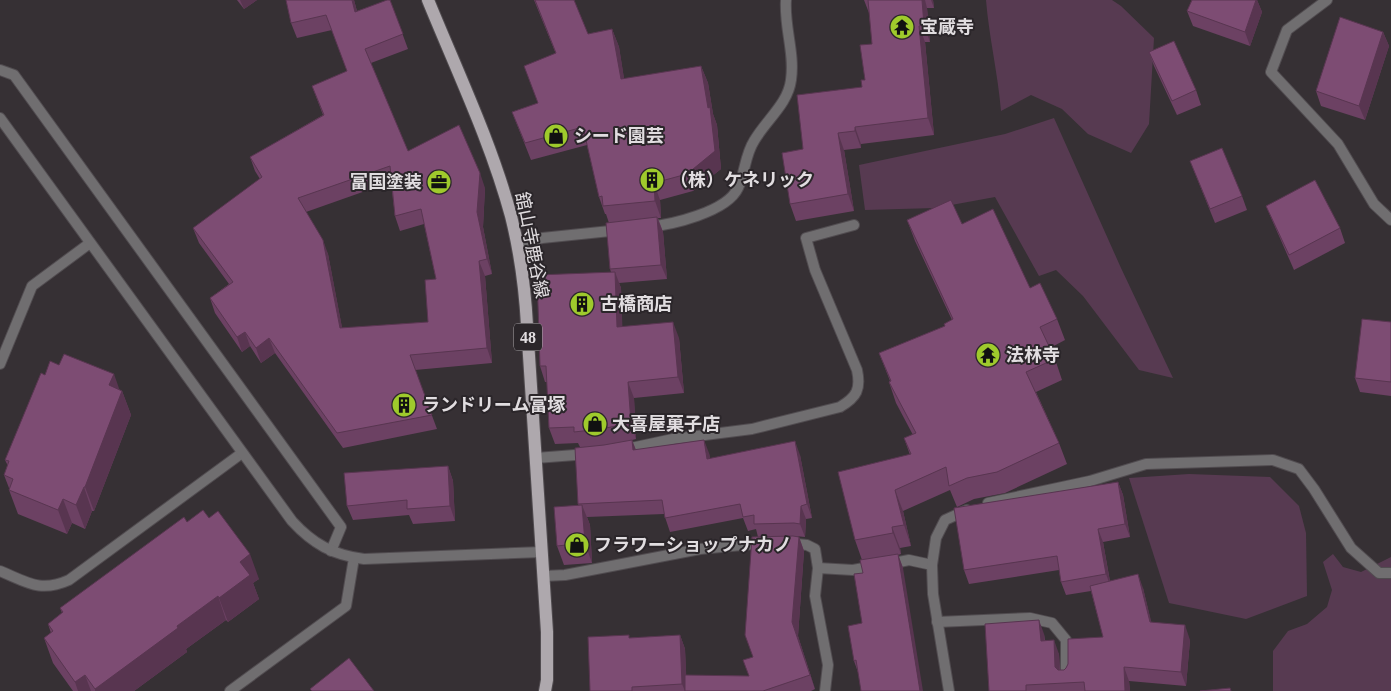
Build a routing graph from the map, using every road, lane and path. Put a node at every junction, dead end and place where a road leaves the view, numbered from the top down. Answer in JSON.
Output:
{"nodes":[{"id":1,"x":428,"y":0,"type":"edge"},
{"id":2,"x":786,"y":0,"type":"edge"},
{"id":3,"x":1328,"y":0,"type":"edge"},
{"id":4,"x":0,"y":70,"type":"edge"},
{"id":5,"x":0,"y":118,"type":"edge"},
{"id":6,"x":1391,"y":220,"type":"edge"},
{"id":7,"x":854,"y":225,"type":"dead end"},
{"id":8,"x":90,"y":243,"type":"junction"},
{"id":9,"x":517,"y":243,"type":"junction"},
{"id":10,"x":0,"y":364,"type":"edge"},
{"id":11,"x":242,"y":453,"type":"junction"},
{"id":12,"x":536,"y":458,"type":"junction"},
{"id":13,"x":331,"y":551,"type":"junction"},
{"id":14,"x":542,"y":552,"type":"junction"},
{"id":15,"x":354,"y":558,"type":"junction"},
{"id":16,"x":932,"y":565,"type":"junction"},
{"id":17,"x":818,"y":568,"type":"junction"},
{"id":18,"x":0,"y":571,"type":"edge"},
{"id":19,"x":1391,"y":573,"type":"edge"},
{"id":20,"x":544,"y":576,"type":"junction"},
{"id":21,"x":937,"y":622,"type":"junction"},
{"id":22,"x":1066,"y":678,"type":"edge"},
{"id":23,"x":230,"y":691,"type":"edge"},
{"id":24,"x":545,"y":691,"type":"edge"},
{"id":25,"x":825,"y":691,"type":"edge"},
{"id":26,"x":948,"y":691,"type":"edge"}],
"edges":[{"from":1,"to":9,"type":"main road","name":"舘山寺鹿谷線","number":"48"},
{"from":2,"to":9,"type":"street"},
{"from":3,"to":6,"type":"street"},
{"from":4,"to":13,"type":"street"},
{"from":5,"to":8,"type":"street"},
{"from":7,"to":12,"type":"street"},
{"from":8,"to":10,"type":"street"},
{"from":8,"to":11,"type":"street"},
{"from":9,"to":12,"type":"main road","name":"舘山寺鹿谷線","number":"48"},
{"from":11,"to":13,"type":"street"},
{"from":11,"to":18,"type":"street"},
{"from":12,"to":14,"type":"main road","name":"舘山寺鹿谷線","number":"48"},
{"from":13,"to":15,"type":"street"},
{"from":14,"to":15,"type":"street"},
{"from":14,"to":20,"type":"main road","name":"舘山寺鹿谷線","number":"48"},
{"from":15,"to":23,"type":"street"},
{"from":16,"to":17,"type":"street"},
{"from":16,"to":19,"type":"street"},
{"from":16,"to":21,"type":"street"},
{"from":17,"to":20,"type":"street"},
{"from":17,"to":25,"type":"street"},
{"from":20,"to":24,"type":"main road","name":"舘山寺鹿谷線","number":"48"},
{"from":21,"to":22,"type":"street"},
{"from":21,"to":26,"type":"street"}]}
